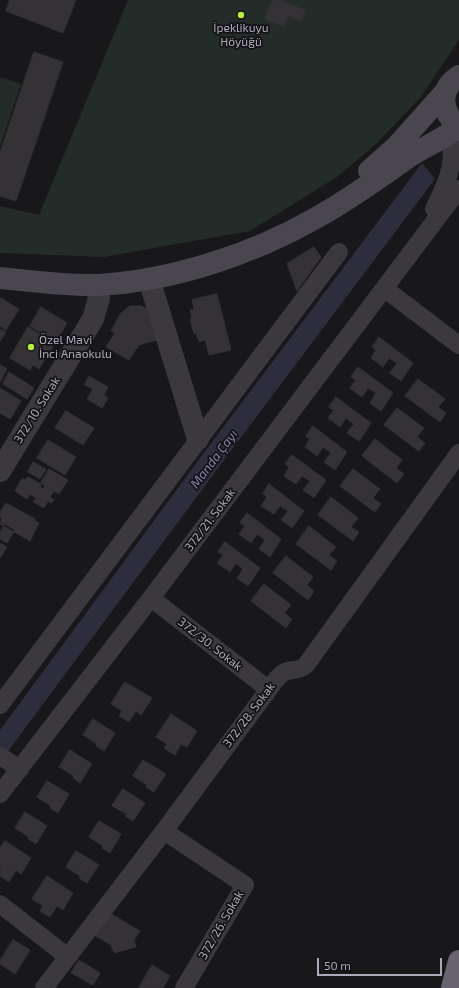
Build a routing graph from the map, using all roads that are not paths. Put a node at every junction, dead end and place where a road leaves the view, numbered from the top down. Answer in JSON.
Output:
{"nodes":[{"id":1,"x":455,"y":80,"type":"edge"},
{"id":2,"x":455,"y":127,"type":"edge"},
{"id":3,"x":459,"y":190,"type":"edge"},
{"id":4,"x":316,"y":218,"type":"junction"},
{"id":5,"x":418,"y":244,"type":"junction"},
{"id":6,"x":339,"y":252,"type":"dead end"},
{"id":7,"x":0,"y":278,"type":"edge"},
{"id":8,"x":149,"y":279,"type":"junction"},
{"id":9,"x":96,"y":285,"type":"junction"},
{"id":10,"x":385,"y":289,"type":"junction"},
{"id":11,"x":459,"y":345,"type":"edge"},
{"id":12,"x":198,"y":439,"type":"junction"},
{"id":13,"x":459,"y":453,"type":"edge"},
{"id":14,"x":0,"y":471,"type":"edge"},
{"id":15,"x":151,"y":598,"type":"junction"},
{"id":16,"x":268,"y":689,"type":"junction"},
{"id":17,"x":0,"y":705,"type":"edge"},
{"id":18,"x":9,"y":762,"type":"edge"},
{"id":19,"x":0,"y":794,"type":"edge"},
{"id":20,"x":164,"y":831,"type":"junction"},
{"id":21,"x":0,"y":904,"type":"edge"},
{"id":22,"x":68,"y":957,"type":"junction"},
{"id":23,"x":459,"y":961,"type":"edge"},
{"id":24,"x":44,"y":988,"type":"edge"},
{"id":25,"x":184,"y":988,"type":"edge"},
{"id":26,"x":452,"y":988,"type":"edge"}],
"edges":[{"from":1,"to":2,"type":"main road"},
{"from":1,"to":4,"type":"main road"},
{"from":2,"to":4,"type":"main road"},
{"from":2,"to":5,"type":"street","name":"372/21. Sokak"},
{"from":3,"to":5,"type":"street","name":"372/21. Sokak"},
{"from":4,"to":8,"type":"main road"},
{"from":5,"to":10,"type":"street","name":"372/21. Sokak"},
{"from":6,"to":12,"type":"street"},
{"from":7,"to":9,"type":"main road"},
{"from":8,"to":9,"type":"main road"},
{"from":8,"to":12,"type":"street"},
{"from":9,"to":14,"type":"street","name":"372/10. Sokak"},
{"from":10,"to":11,"type":"street"},
{"from":10,"to":15,"type":"street","name":"372/21. Sokak"},
{"from":12,"to":17,"type":"street"},
{"from":13,"to":16,"type":"street","name":"372/28. Sokak"},
{"from":15,"to":16,"type":"street","name":"372/30. Sokak"},
{"from":15,"to":18,"type":"street","name":"372/21. Sokak"},
{"from":16,"to":20,"type":"street","name":"372/28. Sokak"},
{"from":18,"to":19,"type":"street","name":"372/21. Sokak"},
{"from":20,"to":22,"type":"street","name":"372/28. Sokak"},
{"from":20,"to":25,"type":"street","name":"372/26. Sokak"},
{"from":21,"to":22,"type":"street"},
{"from":22,"to":24,"type":"street","name":"372/28. Sokak"},
{"from":23,"to":26,"type":"highway"}]}
